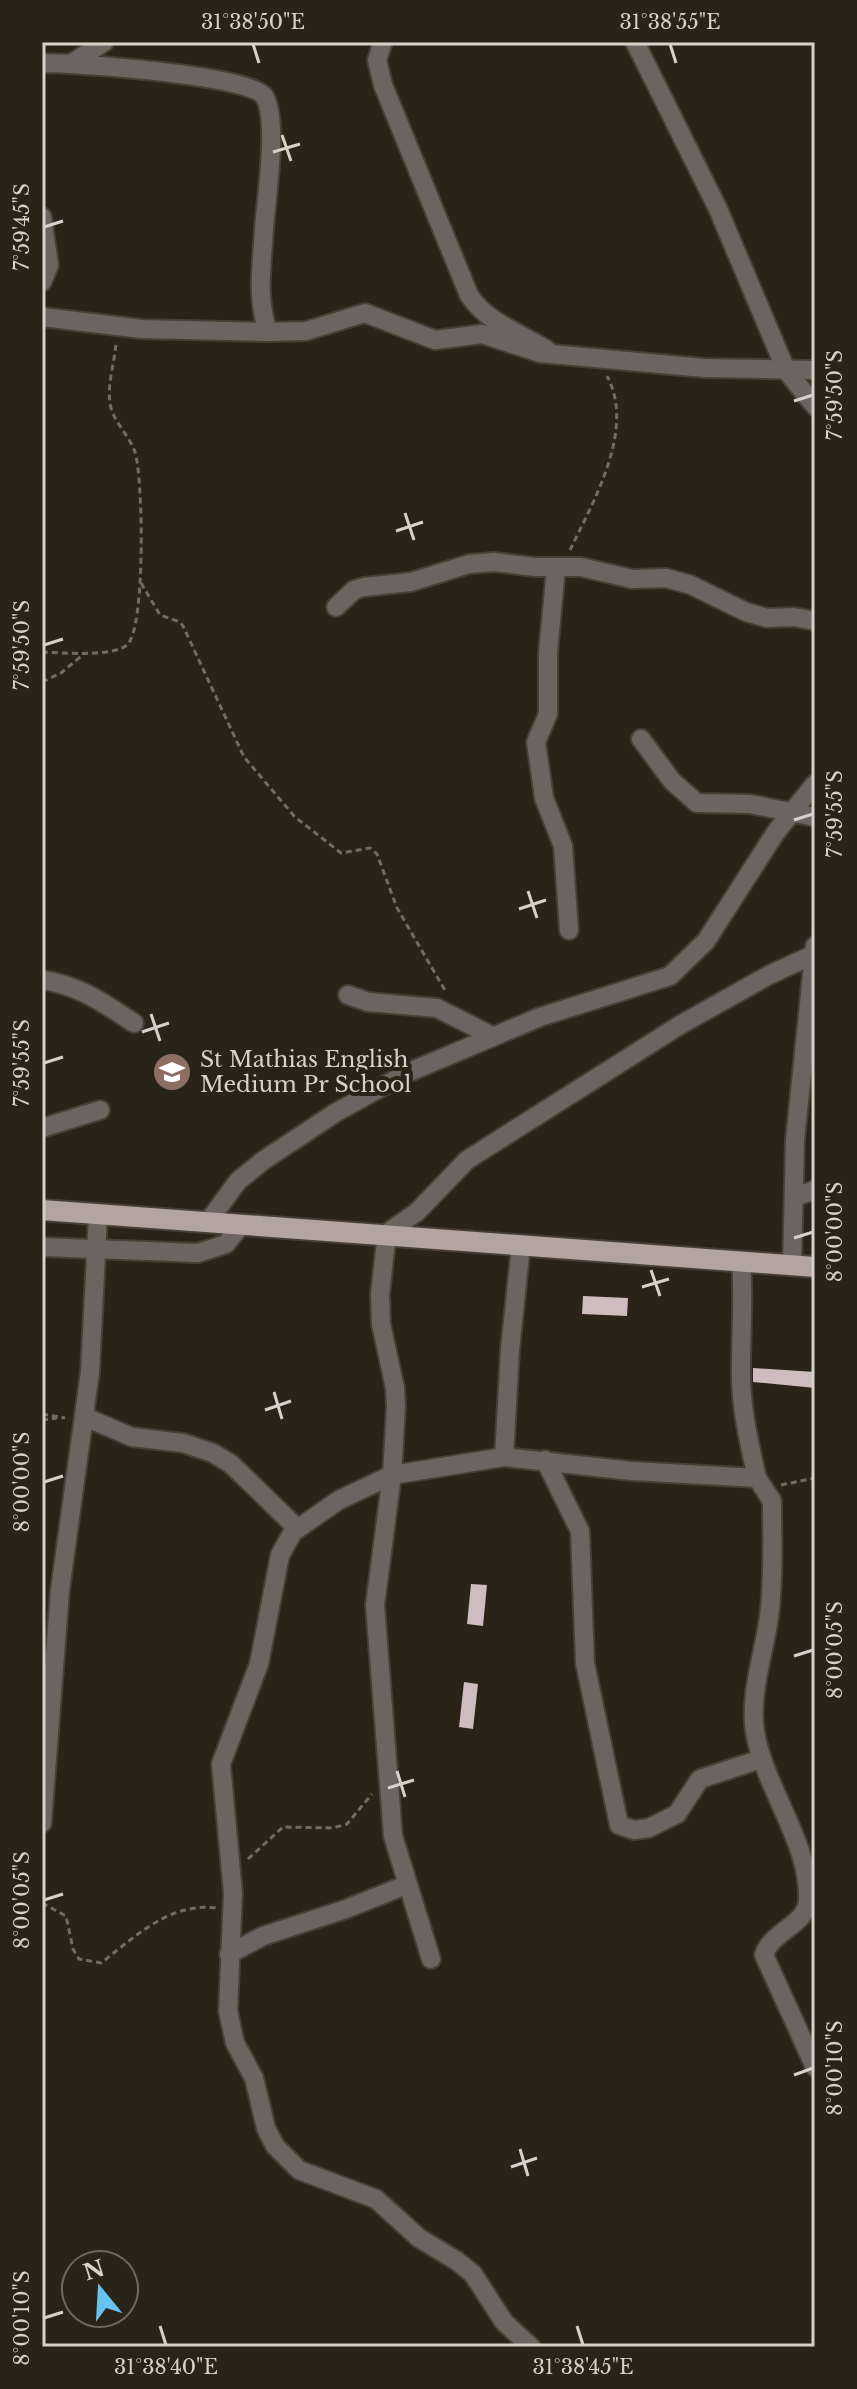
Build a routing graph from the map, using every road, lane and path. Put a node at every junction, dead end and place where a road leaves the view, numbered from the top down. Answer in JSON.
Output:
{"nodes":[{"id":1,"x":104,"y":42,"type":"edge"},
{"id":2,"x":635,"y":42,"type":"edge"},
{"id":3,"x":380,"y":43,"type":"edge"},
{"id":4,"x":42,"y":63,"type":"edge"},
{"id":5,"x":71,"y":64,"type":"junction"},
{"id":6,"x":42,"y":217,"type":"edge"},
{"id":7,"x":42,"y":282,"type":"edge"},
{"id":8,"x":42,"y":317,"type":"edge"},
{"id":9,"x":117,"y":326,"type":"junction"},
{"id":10,"x":268,"y":332,"type":"junction"},
{"id":11,"x":552,"y":353,"type":"junction"},
{"id":12,"x":587,"y":356,"type":"junction"},
{"id":13,"x":786,"y":370,"type":"junction"},
{"id":14,"x":815,"y":370,"type":"edge"},
{"id":15,"x":815,"y":406,"type":"edge"},
{"id":16,"x":559,"y":568,"type":"junction"},
{"id":17,"x":141,"y":583,"type":"junction"},
{"id":18,"x":336,"y":607,"type":"dead end"},
{"id":19,"x":815,"y":621,"type":"edge"},
{"id":20,"x":42,"y":652,"type":"edge"},
{"id":21,"x":86,"y":652,"type":"junction"},
{"id":22,"x":42,"y":682,"type":"edge"},
{"id":23,"x":641,"y":739,"type":"dead end"},
{"id":24,"x":815,"y":784,"type":"edge"},
{"id":25,"x":794,"y":811,"type":"junction"},
{"id":26,"x":815,"y":817,"type":"edge"},
{"id":27,"x":569,"y":930,"type":"dead end"},
{"id":28,"x":814,"y":951,"type":"edge"},
{"id":29,"x":42,"y":980,"type":"edge"},
{"id":30,"x":348,"y":995,"type":"dead end"},
{"id":31,"x":462,"y":1018,"type":"junction"},
{"id":32,"x":134,"y":1023,"type":"dead end"},
{"id":33,"x":492,"y":1036,"type":"junction"},
{"id":34,"x":100,"y":1110,"type":"dead end"},
{"id":35,"x":42,"y":1128,"type":"edge"},
{"id":36,"x":815,"y":1190,"type":"edge"},
{"id":37,"x":794,"y":1197,"type":"junction"},
{"id":38,"x":42,"y":1210,"type":"edge"},
{"id":39,"x":98,"y":1215,"type":"junction"},
{"id":40,"x":208,"y":1222,"type":"junction"},
{"id":41,"x":242,"y":1224,"type":"junction"},
{"id":42,"x":387,"y":1233,"type":"junction"},
{"id":43,"x":521,"y":1245,"type":"junction"},
{"id":44,"x":42,"y":1247,"type":"edge"},
{"id":45,"x":97,"y":1248,"type":"junction"},
{"id":46,"x":741,"y":1261,"type":"junction"},
{"id":47,"x":792,"y":1265,"type":"junction"},
{"id":48,"x":815,"y":1267,"type":"edge"},
{"id":49,"x":42,"y":1414,"type":"edge"},
{"id":50,"x":61,"y":1417,"type":"junction"},
{"id":51,"x":84,"y":1419,"type":"junction"},
{"id":52,"x":42,"y":1420,"type":"edge"},
{"id":53,"x":504,"y":1457,"type":"junction"},
{"id":54,"x":545,"y":1460,"type":"junction"},
{"id":55,"x":392,"y":1475,"type":"junction"},
{"id":56,"x":815,"y":1478,"type":"edge"},
{"id":57,"x":761,"y":1483,"type":"junction"},
{"id":58,"x":297,"y":1528,"type":"junction"},
{"id":59,"x":51,"y":1588,"type":"edge"},
{"id":60,"x":50,"y":1649,"type":"edge"},
{"id":61,"x":761,"y":1759,"type":"junction"},
{"id":62,"x":387,"y":1781,"type":"junction"},
{"id":63,"x":42,"y":1823,"type":"edge"},
{"id":64,"x":806,"y":1841,"type":"edge"},
{"id":65,"x":231,"y":1868,"type":"junction"},
{"id":66,"x":406,"y":1885,"type":"junction"},
{"id":67,"x":42,"y":1903,"type":"edge"},
{"id":68,"x":232,"y":1910,"type":"junction"},
{"id":69,"x":811,"y":1911,"type":"edge"},
{"id":70,"x":229,"y":1954,"type":"junction"},
{"id":71,"x":431,"y":1959,"type":"dead end"},
{"id":72,"x":815,"y":2067,"type":"edge"},
{"id":73,"x":531,"y":2347,"type":"edge"}],
"edges":[{"from":1,"to":5,"type":"street"},
{"from":2,"to":13,"type":"street"},
{"from":3,"to":11,"type":"street"},
{"from":4,"to":5,"type":"street"},
{"from":5,"to":10,"type":"street"},
{"from":6,"to":7,"type":"street"},
{"from":8,"to":9,"type":"street"},
{"from":9,"to":10,"type":"street"},
{"from":9,"to":17,"type":"path"},
{"from":10,"to":11,"type":"street"},
{"from":11,"to":12,"type":"street"},
{"from":12,"to":13,"type":"street"},
{"from":12,"to":16,"type":"path"},
{"from":13,"to":14,"type":"street"},
{"from":13,"to":15,"type":"street"},
{"from":16,"to":18,"type":"street"},
{"from":16,"to":19,"type":"street"},
{"from":16,"to":27,"type":"street"},
{"from":17,"to":21,"type":"path"},
{"from":17,"to":31,"type":"path"},
{"from":20,"to":21,"type":"path"},
{"from":21,"to":22,"type":"path"},
{"from":23,"to":25,"type":"street"},
{"from":24,"to":25,"type":"street"},
{"from":25,"to":26,"type":"street"},
{"from":25,"to":33,"type":"street"},
{"from":28,"to":37,"type":"street"},
{"from":28,"to":42,"type":"street"},
{"from":29,"to":32,"type":"street"},
{"from":30,"to":31,"type":"street"},
{"from":31,"to":33,"type":"street"},
{"from":33,"to":40,"type":"street"},
{"from":34,"to":35,"type":"street"},
{"from":36,"to":37,"type":"street"},
{"from":37,"to":47,"type":"street"},
{"from":38,"to":39,"type":"main road"},
{"from":39,"to":40,"type":"main road"},
{"from":39,"to":45,"type":"street"},
{"from":40,"to":41,"type":"main road"},
{"from":41,"to":42,"type":"main road"},
{"from":41,"to":45,"type":"street"},
{"from":42,"to":43,"type":"main road"},
{"from":42,"to":55,"type":"street"},
{"from":43,"to":46,"type":"main road"},
{"from":43,"to":53,"type":"street"},
{"from":44,"to":45,"type":"street"},
{"from":45,"to":51,"type":"street"},
{"from":46,"to":47,"type":"main road"},
{"from":46,"to":57,"type":"street"},
{"from":47,"to":48,"type":"main road"},
{"from":49,"to":50,"type":"path"},
{"from":50,"to":51,"type":"path"},
{"from":50,"to":52,"type":"path"},
{"from":51,"to":58,"type":"street"},
{"from":51,"to":59,"type":"street"},
{"from":53,"to":54,"type":"street"},
{"from":53,"to":55,"type":"street"},
{"from":54,"to":57,"type":"street"},
{"from":54,"to":61,"type":"street"},
{"from":55,"to":58,"type":"street"},
{"from":55,"to":62,"type":"street"},
{"from":56,"to":57,"type":"path"},
{"from":57,"to":61,"type":"street"},
{"from":58,"to":65,"type":"street"},
{"from":59,"to":60,"type":"street"},
{"from":60,"to":63,"type":"street"},
{"from":61,"to":64,"type":"street"},
{"from":62,"to":65,"type":"path"},
{"from":62,"to":66,"type":"street"},
{"from":64,"to":69,"type":"street"},
{"from":65,"to":68,"type":"street"},
{"from":66,"to":70,"type":"street"},
{"from":66,"to":71,"type":"street"},
{"from":67,"to":68,"type":"path"},
{"from":68,"to":70,"type":"street"},
{"from":69,"to":72,"type":"street"},
{"from":70,"to":73,"type":"street"}]}
